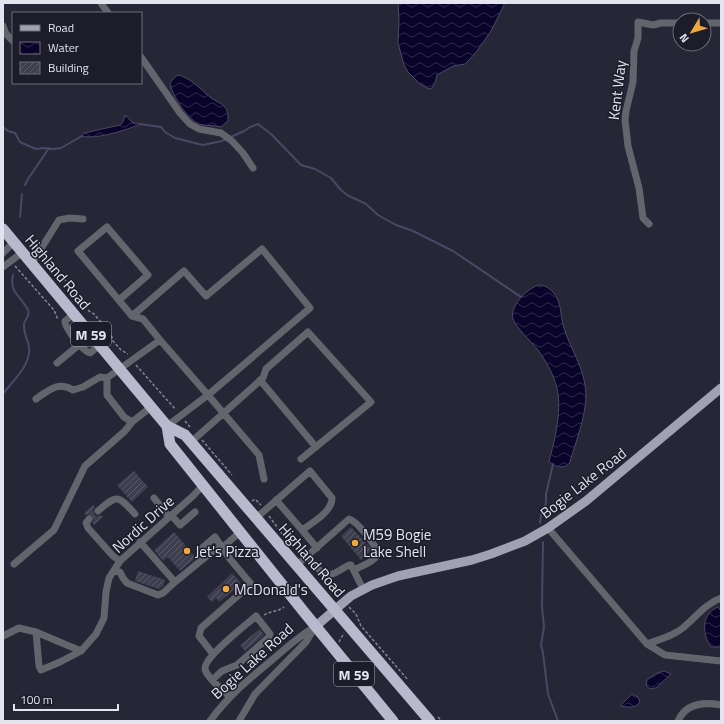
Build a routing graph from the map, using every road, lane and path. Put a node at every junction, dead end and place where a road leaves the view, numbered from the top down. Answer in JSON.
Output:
{"nodes":[{"id":1,"x":101,"y":3,"type":"edge"},
{"id":2,"x":107,"y":12,"type":"edge"},
{"id":3,"x":672,"y":23,"type":"edge"},
{"id":4,"x":3,"y":26,"type":"edge"},
{"id":5,"x":12,"y":40,"type":"edge"},
{"id":6,"x":142,"y":58,"type":"edge"},
{"id":7,"x":253,"y":168,"type":"dead end"},
{"id":8,"x":83,"y":219,"type":"dead end"},
{"id":9,"x":649,"y":224,"type":"dead end"},
{"id":10,"x":3,"y":229,"type":"edge"},
{"id":11,"x":14,"y":242,"type":"junction"},
{"id":12,"x":22,"y":252,"type":"junction"},
{"id":13,"x":3,"y":253,"type":"edge"},
{"id":14,"x":38,"y":253,"type":"junction"},
{"id":15,"x":11,"y":262,"type":"junction"},
{"id":16,"x":32,"y":263,"type":"junction"},
{"id":17,"x":3,"y":267,"type":"edge"},
{"id":18,"x":119,"y":300,"type":"junction"},
{"id":19,"x":74,"y":314,"type":"junction"},
{"id":20,"x":132,"y":316,"type":"junction"},
{"id":21,"x":65,"y":323,"type":"junction"},
{"id":22,"x":160,"y":340,"type":"junction"},
{"id":23,"x":80,"y":344,"type":"junction"},
{"id":24,"x":100,"y":345,"type":"junction"},
{"id":25,"x":132,"y":359,"type":"junction"},
{"id":26,"x":57,"y":363,"type":"dead end"},
{"id":27,"x":120,"y":369,"type":"junction"},
{"id":28,"x":108,"y":378,"type":"junction"},
{"id":29,"x":260,"y":380,"type":"junction"},
{"id":30,"x":721,"y":388,"type":"edge"},
{"id":31,"x":208,"y":395,"type":"junction"},
{"id":32,"x":36,"y":399,"type":"dead end"},
{"id":33,"x":151,"y":407,"type":"junction"},
{"id":34,"x":224,"y":412,"type":"junction"},
{"id":35,"x":180,"y":415,"type":"junction"},
{"id":36,"x":132,"y":422,"type":"junction"},
{"id":37,"x":167,"y":426,"type":"junction"},
{"id":38,"x":194,"y":439,"type":"junction"},
{"id":39,"x":316,"y":447,"type":"junction"},
{"id":40,"x":301,"y":459,"type":"dead end"},
{"id":41,"x":232,"y":475,"type":"dead end"},
{"id":42,"x":220,"y":476,"type":"junction"},
{"id":43,"x":264,"y":479,"type":"dead end"},
{"id":44,"x":203,"y":485,"type":"junction"},
{"id":45,"x":154,"y":498,"type":"dead end"},
{"id":46,"x":247,"y":498,"type":"dead end"},
{"id":47,"x":276,"y":500,"type":"junction"},
{"id":48,"x":265,"y":510,"type":"junction"},
{"id":49,"x":98,"y":511,"type":"tunnel mouth"},
{"id":50,"x":195,"y":512,"type":"dead end"},
{"id":51,"x":135,"y":514,"type":"dead end"},
{"id":52,"x":170,"y":516,"type":"junction"},
{"id":53,"x":256,"y":518,"type":"junction"},
{"id":54,"x":89,"y":519,"type":"dead end"},
{"id":55,"x":548,"y":528,"type":"junction"},
{"id":56,"x":302,"y":530,"type":"junction"},
{"id":57,"x":240,"y":532,"type":"junction"},
{"id":58,"x":285,"y":538,"type":"dead end"},
{"id":59,"x":140,"y":542,"type":"junction"},
{"id":60,"x":223,"y":547,"type":"junction"},
{"id":61,"x":317,"y":548,"type":"junction"},
{"id":62,"x":200,"y":550,"type":"dead end"},
{"id":63,"x":307,"y":556,"type":"junction"},
{"id":64,"x":120,"y":561,"type":"junction"},
{"id":65,"x":14,"y":564,"type":"dead end"},
{"id":66,"x":297,"y":565,"type":"junction"},
{"id":67,"x":114,"y":570,"type":"junction"},
{"id":68,"x":354,"y":570,"type":"junction"},
{"id":69,"x":322,"y":580,"type":"dead end"},
{"id":70,"x":175,"y":582,"type":"junction"},
{"id":71,"x":363,"y":589,"type":"junction"},
{"id":72,"x":337,"y":592,"type":"dead end"},
{"id":73,"x":721,"y":598,"type":"edge"},
{"id":74,"x":284,"y":607,"type":"dead end"},
{"id":75,"x":335,"y":610,"type":"junction"},
{"id":76,"x":257,"y":618,"type":"junction"},
{"id":77,"x":316,"y":626,"type":"junction"},
{"id":78,"x":346,"y":630,"type":"dead end"},
{"id":79,"x":36,"y":632,"type":"junction"},
{"id":80,"x":3,"y":636,"type":"edge"},
{"id":81,"x":647,"y":644,"type":"junction"},
{"id":82,"x":336,"y":645,"type":"dead end"},
{"id":83,"x":81,"y":651,"type":"junction"},
{"id":84,"x":213,"y":654,"type":"junction"},
{"id":85,"x":721,"y":661,"type":"edge"},
{"id":86,"x":212,"y":680,"type":"junction"},
{"id":87,"x":230,"y":696,"type":"junction"},
{"id":88,"x":721,"y":704,"type":"edge"},
{"id":89,"x":210,"y":721,"type":"edge"},
{"id":90,"x":239,"y":721,"type":"edge"},
{"id":91,"x":393,"y":721,"type":"edge"},
{"id":92,"x":430,"y":721,"type":"edge"},
{"id":93,"x":678,"y":721,"type":"edge"}],
"edges":[{"from":1,"to":2,"type":"street"},
{"from":3,"to":9,"type":"street","name":"Kent Way"},
{"from":4,"to":5,"type":"street"},
{"from":6,"to":7,"type":"street"},
{"from":8,"to":14,"type":"street"},
{"from":10,"to":11,"type":"highway","name":"Highland Road","number":"M 59"},
{"from":11,"to":12,"type":"highway","name":"Highland Road","number":"M 59"},
{"from":11,"to":13,"type":"street"},
{"from":12,"to":15,"type":"street"},
{"from":12,"to":16,"type":"highway","name":"Highland Road","number":"M 59"},
{"from":14,"to":16,"type":"street"},
{"from":14,"to":25,"type":"path"},
{"from":15,"to":17,"type":"street"},
{"from":15,"to":21,"type":"path"},
{"from":16,"to":19,"type":"highway","name":"Highland Road","number":"M 59"},
{"from":18,"to":18,"type":"street"},
{"from":18,"to":20,"type":"street"},
{"from":19,"to":21,"type":"street"},
{"from":19,"to":24,"type":"highway","name":"Highland Road","number":"M 59"},
{"from":20,"to":22,"type":"street"},
{"from":20,"to":31,"type":"street"},
{"from":21,"to":23,"type":"street"},
{"from":22,"to":25,"type":"street"},
{"from":22,"to":31,"type":"street"},
{"from":23,"to":24,"type":"street"},
{"from":23,"to":26,"type":"street"},
{"from":24,"to":27,"type":"highway","name":"Highland Road","number":"M 59"},
{"from":25,"to":27,"type":"street"},
{"from":25,"to":35,"type":"path"},
{"from":27,"to":28,"type":"street"},
{"from":27,"to":33,"type":"highway","name":"Highland Road","number":"M 59"},
{"from":28,"to":32,"type":"street"},
{"from":28,"to":36,"type":"street"},
{"from":29,"to":34,"type":"street"},
{"from":29,"to":39,"type":"street"},
{"from":29,"to":39,"type":"street"},
{"from":30,"to":55,"type":"main road","name":"Bogie Lake Road"},
{"from":31,"to":34,"type":"street"},
{"from":31,"to":35,"type":"street"},
{"from":33,"to":36,"type":"street"},
{"from":33,"to":37,"type":"highway","name":"Highland Road","number":"M 59"},
{"from":34,"to":38,"type":"street"},
{"from":34,"to":43,"type":"street"},
{"from":35,"to":37,"type":"street"},
{"from":35,"to":38,"type":"path"},
{"from":36,"to":65,"type":"street"},
{"from":37,"to":38,"type":"highway","name":"Highland Road","number":"M 59"},
{"from":37,"to":44,"type":"highway","name":"Highland Road","number":"M 59"},
{"from":38,"to":41,"type":"path"},
{"from":38,"to":42,"type":"highway","name":"Highland Road","number":"M 59"},
{"from":39,"to":40,"type":"street"},
{"from":42,"to":44,"type":"highway"},
{"from":42,"to":53,"type":"highway","name":"Highland Road","number":"M 59"},
{"from":44,"to":52,"type":"street","name":"Nordic Drive"},
{"from":44,"to":57,"type":"highway","name":"Highland Road","number":"M 59"},
{"from":45,"to":52,"type":"street"},
{"from":46,"to":48,"type":"path"},
{"from":47,"to":48,"type":"street"},
{"from":47,"to":56,"type":"street"},
{"from":47,"to":56,"type":"street"},
{"from":48,"to":53,"type":"street"},
{"from":48,"to":58,"type":"path"},
{"from":49,"to":51,"type":"street"},
{"from":50,"to":52,"type":"street"},
{"from":52,"to":59,"type":"street","name":"Nordic Drive"},
{"from":53,"to":66,"type":"highway","name":"Highland Road","number":"M 59"},
{"from":54,"to":64,"type":"street"},
{"from":55,"to":71,"type":"main road","name":"Bogie Lake Road"},
{"from":55,"to":81,"type":"street"},
{"from":56,"to":61,"type":"street"},
{"from":57,"to":60,"type":"street"},
{"from":57,"to":77,"type":"highway","name":"Highland Road","number":"M 59"},
{"from":59,"to":64,"type":"street","name":"Nordic Drive"},
{"from":59,"to":70,"type":"street"},
{"from":60,"to":62,"type":"street"},
{"from":60,"to":70,"type":"street"},
{"from":60,"to":84,"type":"street"},
{"from":61,"to":63,"type":"street"},
{"from":61,"to":68,"type":"street"},
{"from":63,"to":66,"type":"street"},
{"from":63,"to":68,"type":"street"},
{"from":64,"to":67,"type":"street","name":"Nordic Drive"},
{"from":66,"to":75,"type":"highway","name":"Highland Road","number":"M 59"},
{"from":67,"to":70,"type":"street"},
{"from":67,"to":83,"type":"street","name":"Nordic Drive"},
{"from":68,"to":71,"type":"street"},
{"from":69,"to":72,"type":"path"},
{"from":71,"to":75,"type":"main road","name":"Bogie Lake Road"},
{"from":73,"to":81,"type":"street"},
{"from":74,"to":76,"type":"path"},
{"from":75,"to":77,"type":"main road","name":"Bogie Lake Road"},
{"from":75,"to":92,"type":"highway","name":"Highland Road","number":"M 59"},
{"from":76,"to":84,"type":"street"},
{"from":76,"to":86,"type":"street"},
{"from":77,"to":87,"type":"street","name":"Bogie Lake Road"},
{"from":77,"to":90,"type":"street","name":"Bogie Lake Road"},
{"from":77,"to":91,"type":"highway","name":"Highland Road","number":"M 59"},
{"from":78,"to":82,"type":"path"},
{"from":79,"to":80,"type":"street"},
{"from":79,"to":83,"type":"street"},
{"from":79,"to":83,"type":"street"},
{"from":81,"to":85,"type":"street"},
{"from":84,"to":86,"type":"street"},
{"from":86,"to":87,"type":"street"},
{"from":87,"to":89,"type":"street","name":"Bogie Lake Road"},
{"from":88,"to":93,"type":"street"}]}
